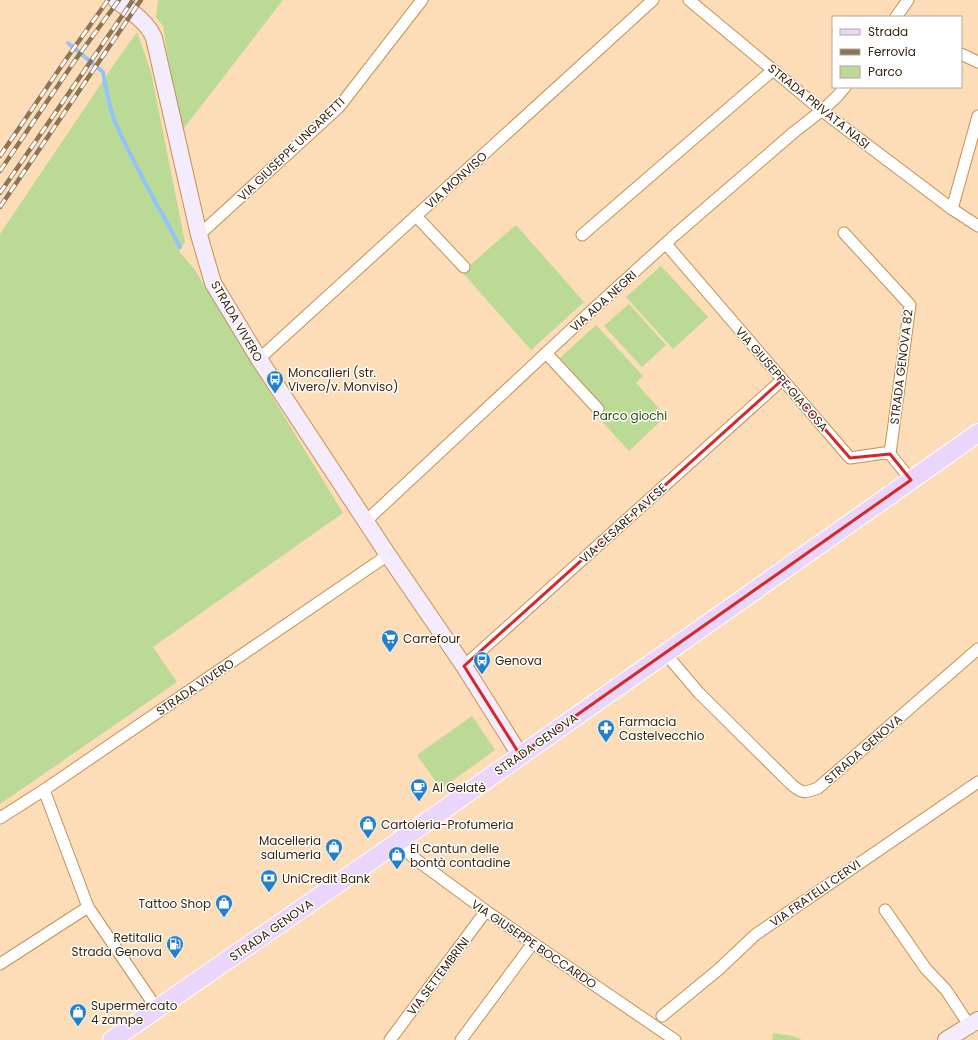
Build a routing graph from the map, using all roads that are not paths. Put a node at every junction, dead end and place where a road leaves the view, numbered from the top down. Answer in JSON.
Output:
{"nodes":[{"id":1,"x":116,"y":0,"type":"edge"},
{"id":2,"x":422,"y":0,"type":"edge"},
{"id":3,"x":653,"y":0,"type":"edge"},
{"id":4,"x":689,"y":0,"type":"edge"},
{"id":5,"x":908,"y":0,"type":"edge"},
{"id":6,"x":897,"y":16,"type":"edge"},
{"id":7,"x":962,"y":54,"type":"edge"},
{"id":8,"x":978,"y":62,"type":"edge"},
{"id":9,"x":773,"y":70,"type":"junction"},
{"id":10,"x":844,"y":88,"type":"edge"},
{"id":11,"x":821,"y":110,"type":"junction"},
{"id":12,"x":978,"y":116,"type":"edge"},
{"id":13,"x":952,"y":209,"type":"junction"},
{"id":14,"x":416,"y":216,"type":"junction"},
{"id":15,"x":978,"y":226,"type":"edge"},
{"id":16,"x":844,"y":233,"type":"dead end"},
{"id":17,"x":199,"y":235,"type":"junction"},
{"id":18,"x":582,"y":235,"type":"dead end"},
{"id":19,"x":666,"y":244,"type":"junction"},
{"id":20,"x":464,"y":267,"type":"dead end"},
{"id":21,"x":546,"y":353,"type":"junction"},
{"id":22,"x":259,"y":359,"type":"junction"},
{"id":23,"x":782,"y":380,"type":"junction"},
{"id":24,"x":598,"y":409,"type":"dead end"},
{"id":25,"x":978,"y":433,"type":"edge"},
{"id":26,"x":890,"y":454,"type":"junction"},
{"id":27,"x":911,"y":480,"type":"junction"},
{"id":28,"x":366,"y":521,"type":"junction"},
{"id":29,"x":388,"y":555,"type":"junction"},
{"id":30,"x":978,"y":649,"type":"edge"},
{"id":31,"x":664,"y":653,"type":"junction"},
{"id":32,"x":464,"y":666,"type":"junction"},
{"id":33,"x":520,"y":755,"type":"junction"},
{"id":34,"x":978,"y":782,"type":"edge"},
{"id":35,"x":44,"y":790,"type":"junction"},
{"id":36,"x":0,"y":818,"type":"edge"},
{"id":37,"x":398,"y":842,"type":"junction"},
{"id":38,"x":88,"y":906,"type":"junction"},
{"id":39,"x":885,"y":910,"type":"dead end"},
{"id":40,"x":486,"y":911,"type":"junction"},
{"id":41,"x":533,"y":943,"type":"junction"},
{"id":42,"x":0,"y":964,"type":"edge"},
{"id":43,"x":157,"y":1009,"type":"junction"},
{"id":44,"x":662,"y":1016,"type":"dead end"},
{"id":45,"x":974,"y":1023,"type":"edge"},
{"id":46,"x":112,"y":1040,"type":"edge"},
{"id":47,"x":390,"y":1040,"type":"edge"},
{"id":48,"x":461,"y":1040,"type":"edge"},
{"id":49,"x":675,"y":1040,"type":"edge"},
{"id":50,"x":946,"y":1040,"type":"edge"}],
"edges":[{"from":1,"to":17,"type":"street","name":"STRADA VIVERO"},
{"from":2,"to":17,"type":"street","name":"VIA GIUSEPPE UNGARETTI"},
{"from":3,"to":14,"type":"street","name":"VIA MONVISO"},
{"from":4,"to":9,"type":"street","name":"STRADA PRIVATA NASI"},
{"from":5,"to":6,"type":"street"},
{"from":7,"to":8,"type":"street"},
{"from":9,"to":11,"type":"street","name":"STRADA PRIVATA NASI"},
{"from":9,"to":18,"type":"street"},
{"from":10,"to":11,"type":"street","name":"VIA ADA NEGRI"},
{"from":11,"to":13,"type":"street","name":"STRADA PRIVATA NASI"},
{"from":11,"to":19,"type":"street","name":"VIA ADA NEGRI"},
{"from":12,"to":13,"type":"street"},
{"from":13,"to":15,"type":"street","name":"STRADA PRIVATA NASI"},
{"from":14,"to":20,"type":"street"},
{"from":14,"to":22,"type":"street","name":"VIA MONVISO"},
{"from":16,"to":26,"type":"street","name":"STRADA GENOVA 82"},
{"from":17,"to":22,"type":"street","name":"STRADA VIVERO"},
{"from":19,"to":21,"type":"street","name":"VIA ADA NEGRI"},
{"from":19,"to":23,"type":"street","name":"VIA GIUSEPPE GIACOSA"},
{"from":21,"to":24,"type":"street"},
{"from":21,"to":28,"type":"street","name":"VIA ADA NEGRI"},
{"from":22,"to":28,"type":"street","name":"STRADA VIVERO"},
{"from":23,"to":26,"type":"street","name":"VIA GIUSEPPE GIACOSA"},
{"from":23,"to":32,"type":"street","name":"VIA CESARE PAVESE"},
{"from":25,"to":27,"type":"main road","name":"STRADA GENOVA"},
{"from":26,"to":27,"type":"street"},
{"from":27,"to":31,"type":"main road","name":"STRADA GENOVA"},
{"from":28,"to":29,"type":"street","name":"STRADA VIVERO"},
{"from":29,"to":32,"type":"street","name":"STRADA VIVERO"},
{"from":29,"to":35,"type":"street","name":"STRADA VIVERO"},
{"from":30,"to":31,"type":"street","name":"STRADA GENOVA"},
{"from":31,"to":33,"type":"main road","name":"STRADA GENOVA"},
{"from":32,"to":33,"type":"street","name":"STRADA VIVERO"},
{"from":33,"to":37,"type":"main road","name":"STRADA GENOVA"},
{"from":34,"to":44,"type":"street","name":"VIA FRATELLI CERVI"},
{"from":35,"to":36,"type":"street","name":"STRADA VIVERO"},
{"from":35,"to":38,"type":"street"},
{"from":37,"to":40,"type":"street","name":"VIA GIUSEPPE BOCCARDO"},
{"from":37,"to":43,"type":"main road","name":"STRADA GENOVA"},
{"from":38,"to":42,"type":"street"},
{"from":38,"to":43,"type":"street"},
{"from":39,"to":45,"type":"street"},
{"from":40,"to":41,"type":"street","name":"VIA GIUSEPPE BOCCARDO"},
{"from":40,"to":47,"type":"street","name":"VIA SETTEMBRINI"},
{"from":41,"to":48,"type":"street"},
{"from":41,"to":49,"type":"street","name":"VIA GIUSEPPE BOCCARDO"},
{"from":43,"to":46,"type":"main road","name":"STRADA GENOVA"},
{"from":45,"to":50,"type":"street"}]}
